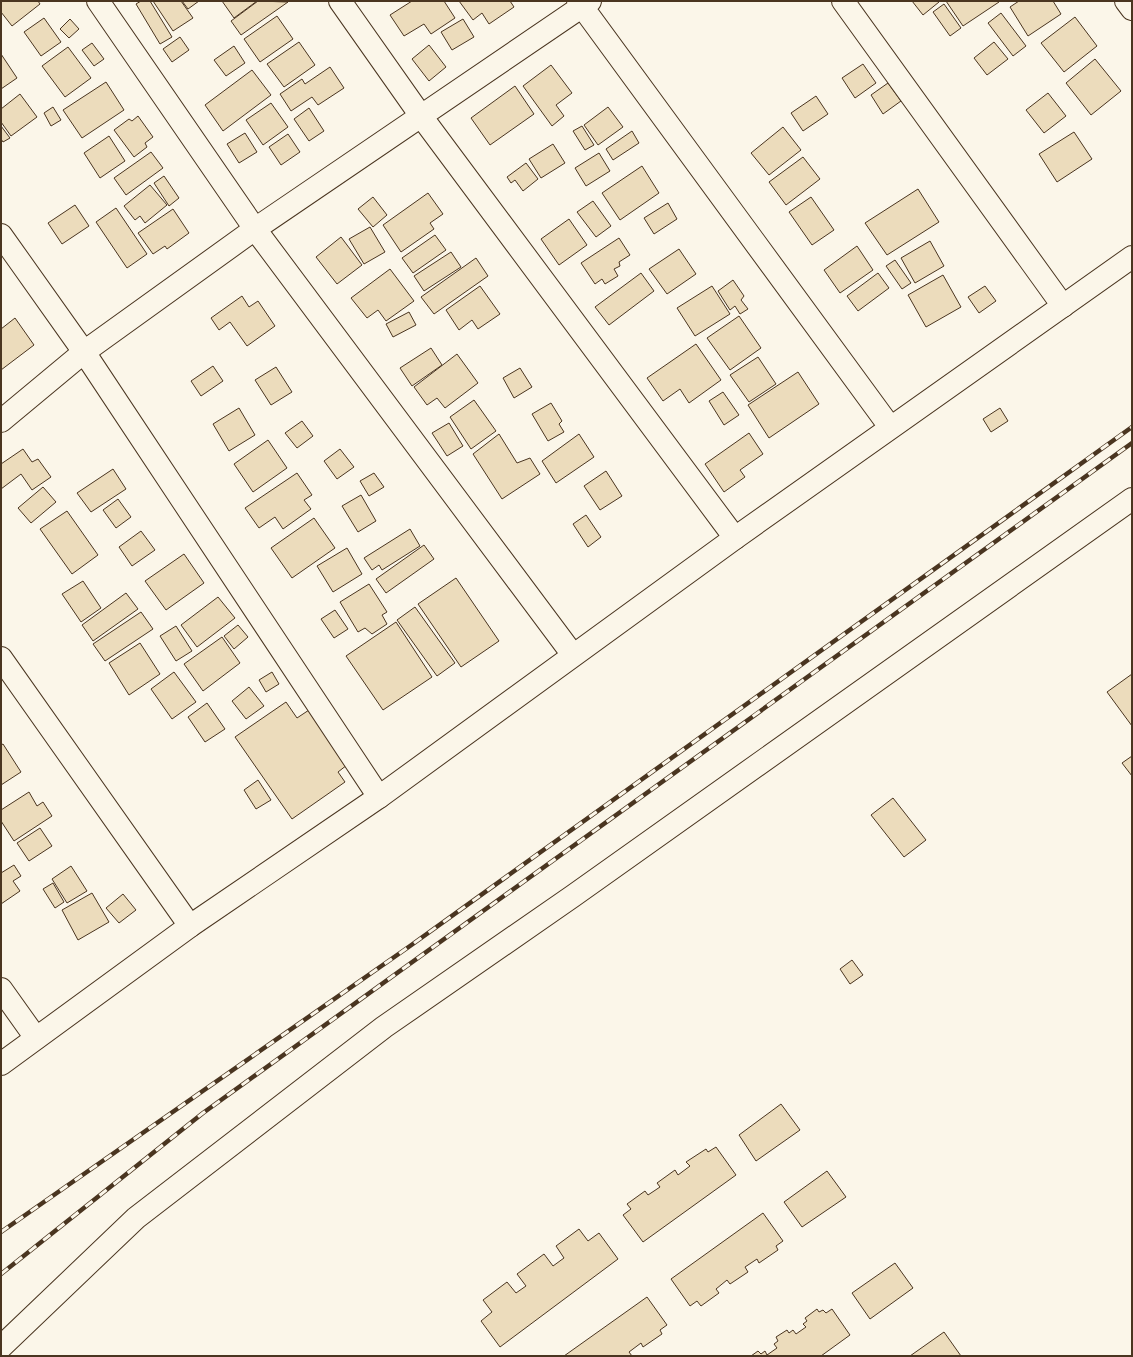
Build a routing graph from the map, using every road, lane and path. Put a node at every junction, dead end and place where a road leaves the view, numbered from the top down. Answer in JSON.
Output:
{"nodes":[{"id":1,"x":98,"y":1,"type":"edge"},
{"id":2,"x":340,"y":1,"type":"edge"},
{"id":3,"x":843,"y":1,"type":"edge"},
{"id":4,"x":1126,"y":1,"type":"edge"},
{"id":5,"x":583,"y":3,"type":"edge"},
{"id":6,"x":1132,"y":9,"type":"edge"},
{"id":7,"x":421,"y":116,"type":"junction"},
{"id":8,"x":255,"y":229,"type":"junction"},
{"id":9,"x":1,"y":235,"type":"edge"},
{"id":10,"x":1132,"y":257,"type":"edge"},
{"id":11,"x":1063,"y":306,"type":"junction"},
{"id":12,"x":84,"y":352,"type":"junction"},
{"id":13,"x":1,"y":421,"type":"edge"},
{"id":14,"x":890,"y":427,"type":"junction"},
{"id":15,"x":1132,"y":499,"type":"edge"},
{"id":16,"x":735,"y":538,"type":"junction"},
{"id":17,"x":573,"y":655,"type":"junction"},
{"id":18,"x":1,"y":658,"type":"edge"},
{"id":19,"x":379,"y":797,"type":"junction"},
{"id":20,"x":190,"y":926,"type":"junction"},
{"id":21,"x":1,"y":989,"type":"edge"},
{"id":22,"x":36,"y":1038,"type":"junction"},
{"id":23,"x":1,"y":1064,"type":"edge"},
{"id":24,"x":1,"y":1347,"type":"edge"}],
"edges":[{"from":1,"to":8,"type":"street"},
{"from":2,"to":7,"type":"street"},
{"from":3,"to":11,"type":"street"},
{"from":4,"to":6,"type":"street"},
{"from":5,"to":7,"type":"street"},
{"from":5,"to":14,"type":"street"},
{"from":7,"to":8,"type":"street"},
{"from":7,"to":16,"type":"street"},
{"from":8,"to":12,"type":"street"},
{"from":8,"to":17,"type":"street"},
{"from":9,"to":12,"type":"street"},
{"from":10,"to":11,"type":"street"},
{"from":11,"to":14,"type":"street"},
{"from":12,"to":13,"type":"street"},
{"from":12,"to":19,"type":"street"},
{"from":14,"to":16,"type":"street"},
{"from":15,"to":24,"type":"street"},
{"from":16,"to":17,"type":"street"},
{"from":17,"to":19,"type":"street"},
{"from":18,"to":20,"type":"street"},
{"from":19,"to":20,"type":"street"},
{"from":20,"to":22,"type":"street"},
{"from":21,"to":22,"type":"street"},
{"from":22,"to":23,"type":"street"}]}
